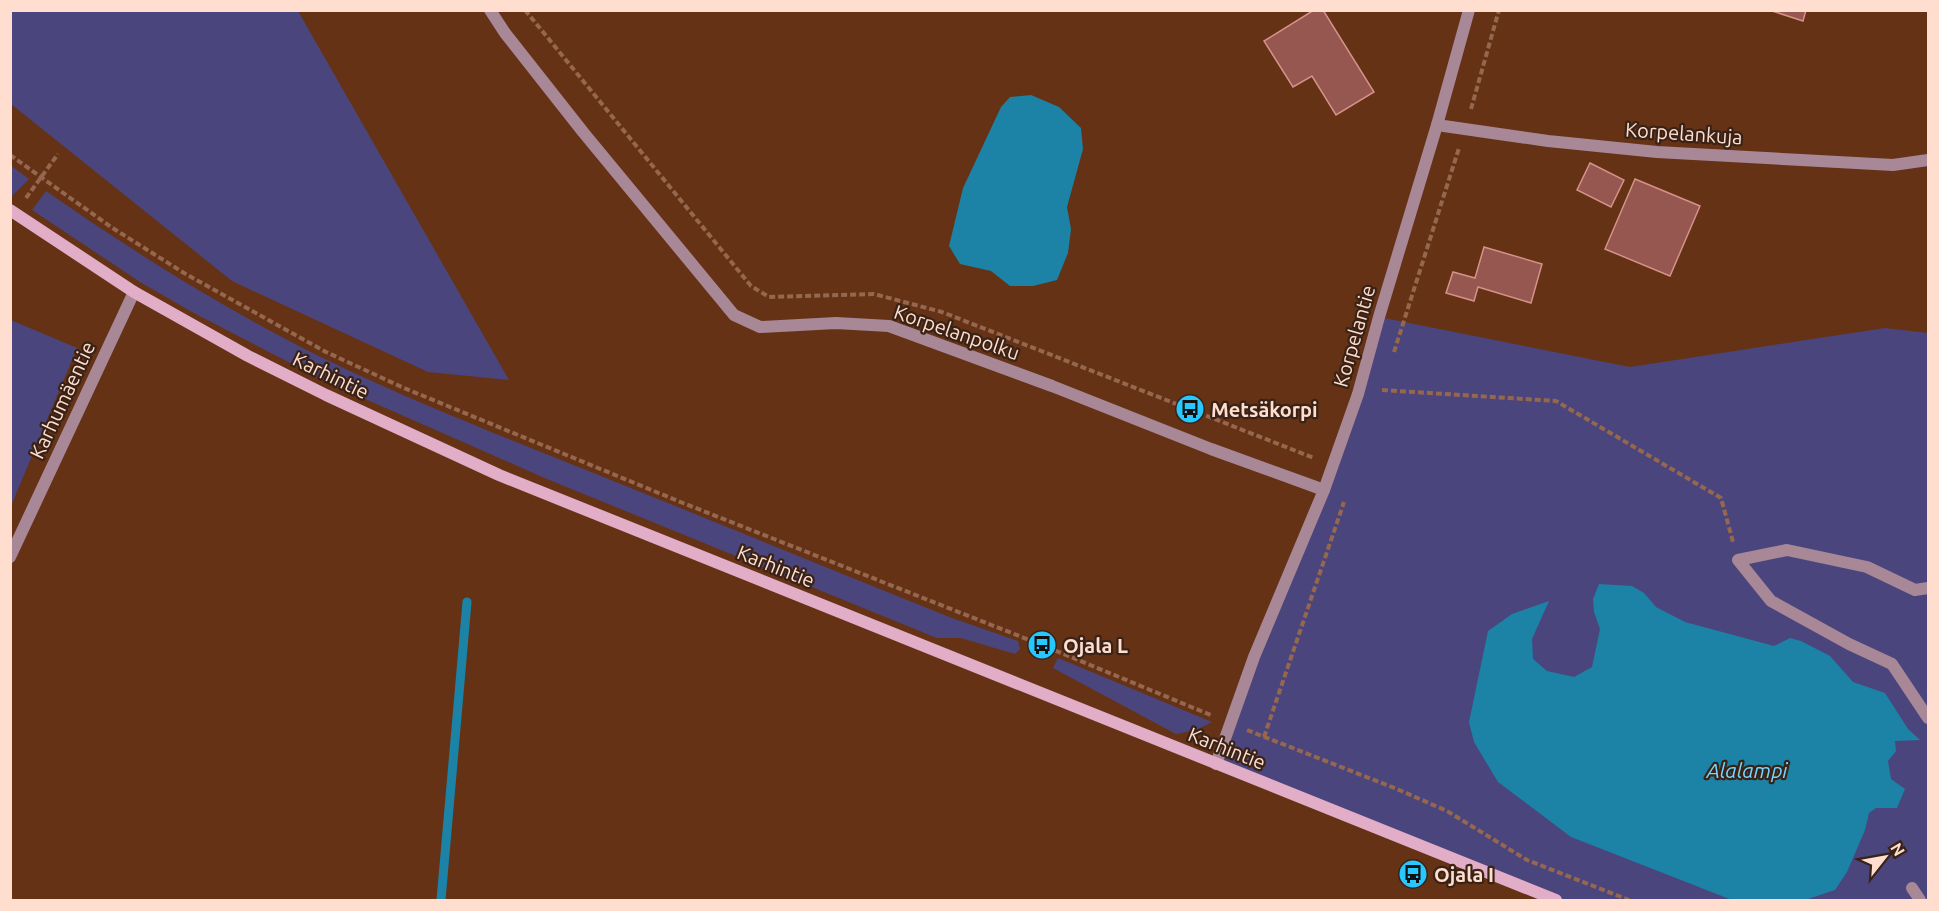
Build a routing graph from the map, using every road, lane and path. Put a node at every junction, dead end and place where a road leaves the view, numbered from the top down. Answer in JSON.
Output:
{"nodes":[{"id":1,"x":490,"y":10,"type":"edge"},
{"id":2,"x":525,"y":10,"type":"edge"},
{"id":3,"x":1469,"y":10,"type":"edge"},
{"id":4,"x":1437,"y":125,"type":"junction"},
{"id":5,"x":57,"y":154,"type":"dead end"},
{"id":6,"x":10,"y":155,"type":"edge"},
{"id":7,"x":1929,"y":160,"type":"edge"},
{"id":8,"x":41,"y":178,"type":"junction"},
{"id":9,"x":13,"y":212,"type":"edge"},
{"id":10,"x":134,"y":292,"type":"junction"},
{"id":11,"x":1382,"y":390,"type":"dead end"},
{"id":12,"x":1333,"y":465,"type":"junction"},
{"id":13,"x":1324,"y":490,"type":"junction"},
{"id":14,"x":10,"y":557,"type":"edge"},
{"id":15,"x":1738,"y":560,"type":"junction"},
{"id":16,"x":1929,"y":588,"type":"edge"},
{"id":17,"x":1929,"y":718,"type":"edge"},
{"id":18,"x":1230,"y":723,"type":"junction"},
{"id":19,"x":1216,"y":764,"type":"junction"},
{"id":20,"x":1912,"y":888,"type":"dead end"},
{"id":21,"x":1556,"y":900,"type":"edge"},
{"id":22,"x":1629,"y":900,"type":"edge"},
{"id":23,"x":1920,"y":900,"type":"edge"}],
"edges":[{"from":1,"to":13,"type":"street","name":"Korpelanpolku"},
{"from":2,"to":12,"type":"path"},
{"from":3,"to":4,"type":"street","name":"Korpelantie"},
{"from":4,"to":7,"type":"street","name":"Korpelankuja"},
{"from":4,"to":12,"type":"street","name":"Korpelantie"},
{"from":5,"to":8,"type":"path"},
{"from":6,"to":8,"type":"path"},
{"from":8,"to":9,"type":"path"},
{"from":8,"to":18,"type":"path"},
{"from":9,"to":10,"type":"street","name":"Karhintie"},
{"from":10,"to":14,"type":"street","name":"Karhumäentie"},
{"from":10,"to":19,"type":"street","name":"Karhintie"},
{"from":11,"to":15,"type":"path"},
{"from":12,"to":13,"type":"street","name":"Korpelantie"},
{"from":13,"to":18,"type":"street","name":"Korpelantie"},
{"from":15,"to":16,"type":"street"},
{"from":15,"to":17,"type":"street"},
{"from":18,"to":19,"type":"street","name":"Korpelantie"},
{"from":18,"to":22,"type":"path"},
{"from":19,"to":21,"type":"street","name":"Karhintie"},
{"from":20,"to":23,"type":"street"}]}
